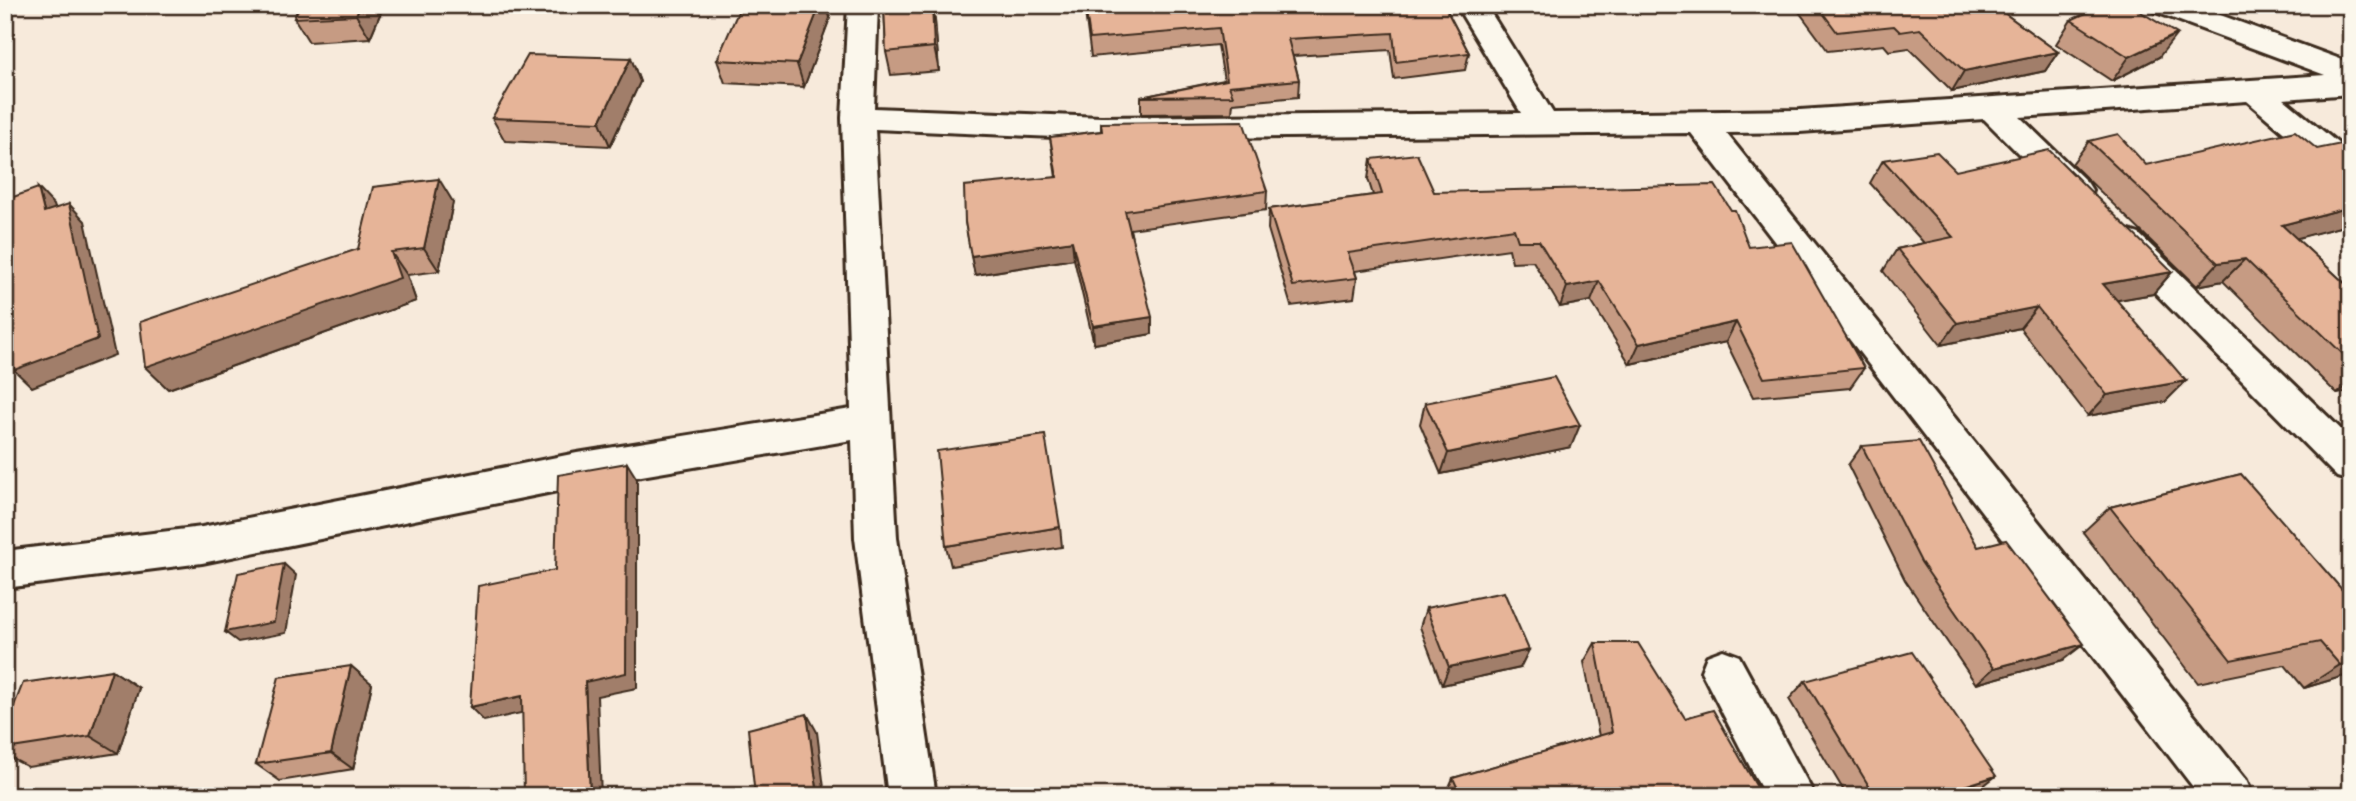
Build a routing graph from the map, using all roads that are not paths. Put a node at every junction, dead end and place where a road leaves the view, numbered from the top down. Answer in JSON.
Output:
{"nodes":[{"id":1,"x":863,"y":5,"type":"edge"},
{"id":2,"x":1471,"y":5,"type":"edge"},
{"id":3,"x":2164,"y":5,"type":"edge"},
{"id":4,"x":2351,"y":74,"type":"edge"},
{"id":5,"x":2351,"y":84,"type":"edge"},
{"id":6,"x":2253,"y":90,"type":"junction"},
{"id":7,"x":1992,"y":108,"type":"junction"},
{"id":8,"x":858,"y":118,"type":"junction"},
{"id":9,"x":1700,"y":122,"type":"junction"},
{"id":10,"x":1544,"y":124,"type":"junction"},
{"id":11,"x":2351,"y":172,"type":"edge"},
{"id":12,"x":871,"y":421,"type":"junction"},
{"id":13,"x":2351,"y":465,"type":"edge"},
{"id":14,"x":5,"y":570,"type":"edge"},
{"id":15,"x":1723,"y":671,"type":"dead end"},
{"id":16,"x":912,"y":796,"type":"edge"},
{"id":17,"x":1791,"y":796,"type":"edge"},
{"id":18,"x":2229,"y":796,"type":"edge"}],
"edges":[{"from":1,"to":8,"type":"street"},
{"from":2,"to":10,"type":"street"},
{"from":3,"to":4,"type":"street"},
{"from":5,"to":6,"type":"street"},
{"from":6,"to":7,"type":"street"},
{"from":6,"to":11,"type":"street"},
{"from":7,"to":9,"type":"street"},
{"from":7,"to":13,"type":"street"},
{"from":8,"to":10,"type":"street"},
{"from":8,"to":12,"type":"street"},
{"from":9,"to":10,"type":"street"},
{"from":9,"to":18,"type":"street"},
{"from":12,"to":14,"type":"street"},
{"from":12,"to":16,"type":"street"},
{"from":15,"to":17,"type":"street"}]}
